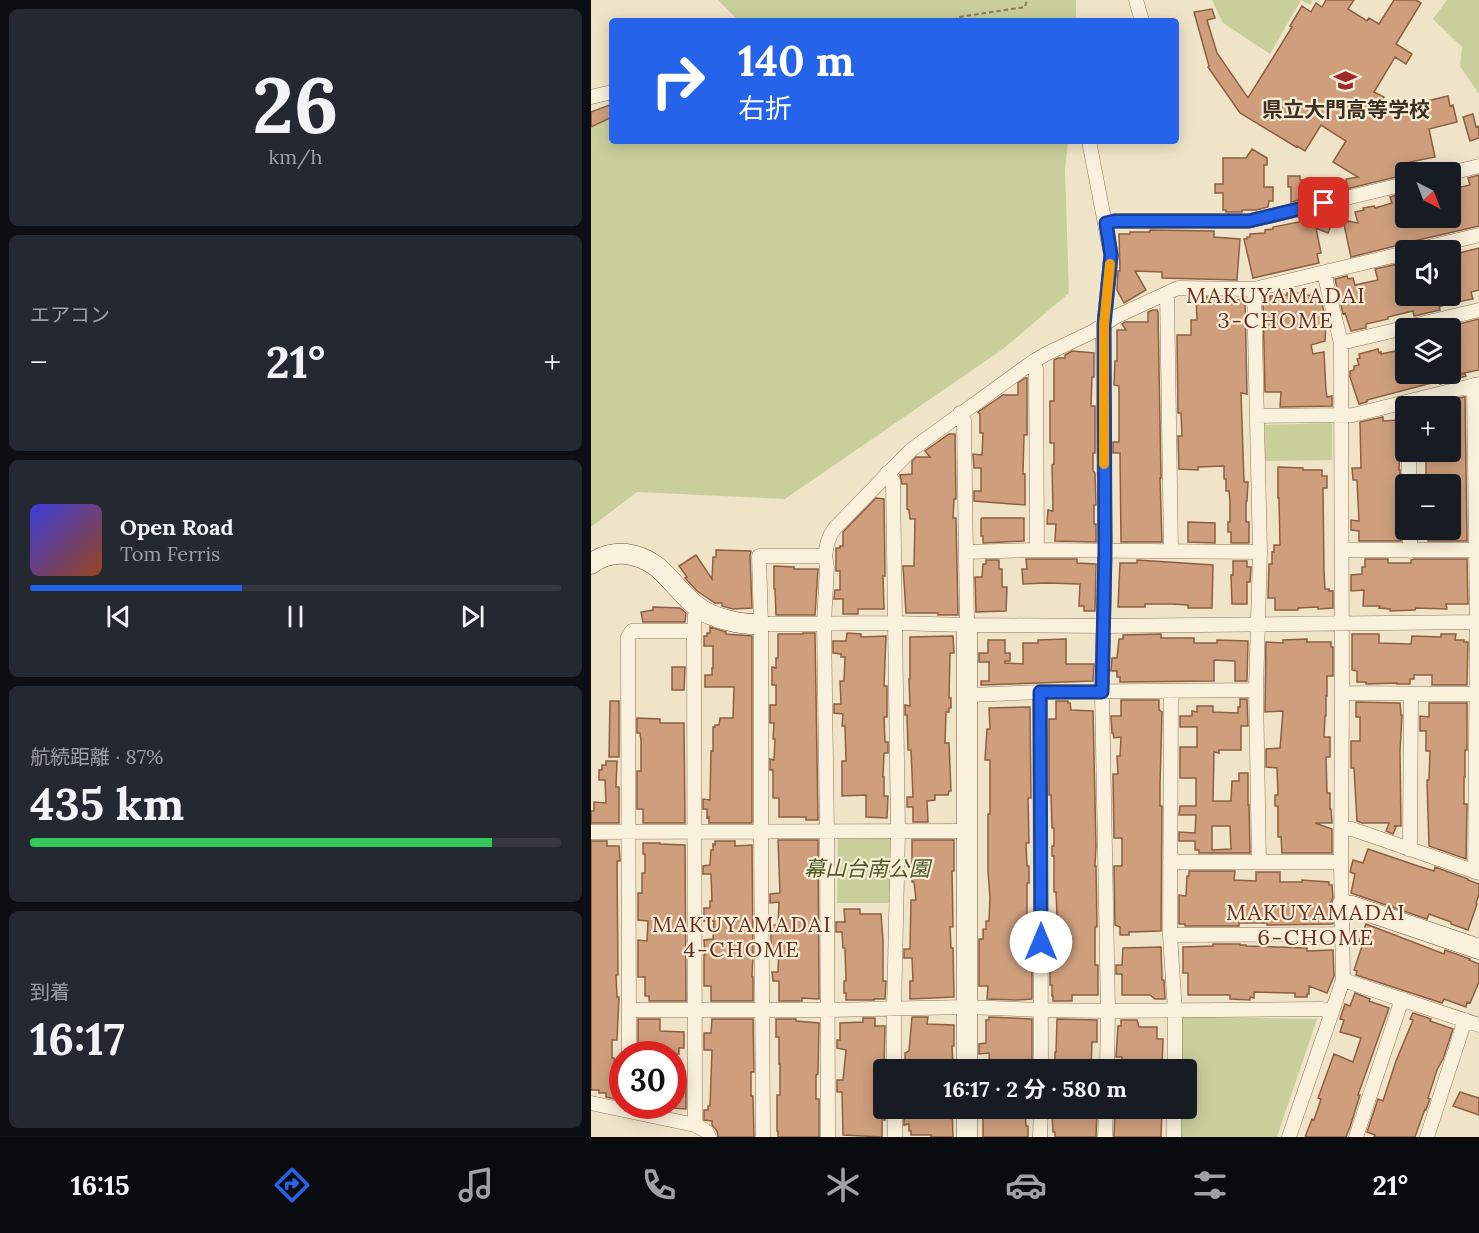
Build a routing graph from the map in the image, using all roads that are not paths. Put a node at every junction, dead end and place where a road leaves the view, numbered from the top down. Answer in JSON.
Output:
{"nodes":[{"id":1,"x":1136,"y":0,"type":"edge"},
{"id":2,"x":1141,"y":18,"type":"edge"},
{"id":3,"x":609,"y":93,"type":"edge"},
{"id":4,"x":591,"y":97,"type":"edge"},
{"id":5,"x":1090,"y":144,"type":"edge"},
{"id":6,"x":1479,"y":166,"type":"edge"},
{"id":7,"x":1461,"y":170,"type":"edge"},
{"id":8,"x":1395,"y":186,"type":"edge"},
{"id":9,"x":1106,"y":223,"type":"junction"},
{"id":10,"x":1479,"y":235,"type":"edge"},
{"id":11,"x":1458,"y":240,"type":"edge"},
{"id":12,"x":1395,"y":255,"type":"edge"},
{"id":13,"x":1327,"y":272,"type":"junction"},
{"id":14,"x":1254,"y":289,"type":"junction"},
{"id":15,"x":1167,"y":293,"type":"junction"},
{"id":16,"x":1479,"y":310,"type":"edge"},
{"id":17,"x":1104,"y":325,"type":"junction"},
{"id":18,"x":1341,"y":343,"type":"junction"},
{"id":19,"x":1034,"y":361,"type":"junction"},
{"id":20,"x":1477,"y":384,"type":"edge"},
{"id":21,"x":1436,"y":396,"type":"edge"},
{"id":22,"x":1395,"y":407,"type":"edge"},
{"id":23,"x":960,"y":413,"type":"junction"},
{"id":24,"x":1257,"y":416,"type":"junction"},
{"id":25,"x":1342,"y":416,"type":"junction"},
{"id":26,"x":888,"y":473,"type":"junction"},
{"id":27,"x":1410,"y":540,"type":"edge"},
{"id":28,"x":1037,"y":550,"type":"junction"},
{"id":29,"x":1171,"y":550,"type":"junction"},
{"id":30,"x":1342,"y":550,"type":"junction"},
{"id":31,"x":1478,"y":550,"type":"edge"},
{"id":32,"x":1105,"y":551,"type":"junction"},
{"id":33,"x":1410,"y":551,"type":"junction"},
{"id":34,"x":966,"y":552,"type":"junction"},
{"id":35,"x":1260,"y":552,"type":"junction"},
{"id":36,"x":825,"y":556,"type":"junction"},
{"id":37,"x":591,"y":564,"type":"edge"},
{"id":38,"x":700,"y":608,"type":"junction"},
{"id":39,"x":895,"y":622,"type":"junction"},
{"id":40,"x":1478,"y":622,"type":"edge"},
{"id":41,"x":824,"y":623,"type":"junction"},
{"id":42,"x":1341,"y":623,"type":"junction"},
{"id":43,"x":761,"y":624,"type":"junction"},
{"id":44,"x":967,"y":625,"type":"junction"},
{"id":45,"x":1257,"y":625,"type":"junction"},
{"id":46,"x":1103,"y":626,"type":"junction"},
{"id":47,"x":694,"y":631,"type":"junction"},
{"id":48,"x":1256,"y":690,"type":"junction"},
{"id":49,"x":1040,"y":692,"type":"junction"},
{"id":50,"x":1102,"y":692,"type":"junction"},
{"id":51,"x":1171,"y":692,"type":"junction"},
{"id":52,"x":1343,"y":693,"type":"junction"},
{"id":53,"x":1411,"y":694,"type":"junction"},
{"id":54,"x":1478,"y":694,"type":"edge"},
{"id":55,"x":968,"y":695,"type":"junction"},
{"id":56,"x":1341,"y":828,"type":"junction"},
{"id":57,"x":694,"y":831,"type":"junction"},
{"id":58,"x":761,"y":831,"type":"junction"},
{"id":59,"x":967,"y":831,"type":"junction"},
{"id":60,"x":591,"y":832,"type":"edge"},
{"id":61,"x":629,"y":832,"type":"junction"},
{"id":62,"x":827,"y":832,"type":"junction"},
{"id":63,"x":898,"y":832,"type":"junction"},
{"id":64,"x":1408,"y":849,"type":"junction"},
{"id":65,"x":1170,"y":862,"type":"junction"},
{"id":66,"x":1259,"y":862,"type":"junction"},
{"id":67,"x":1341,"y":862,"type":"junction"},
{"id":68,"x":1477,"y":872,"type":"edge"},
{"id":69,"x":1343,"y":905,"type":"junction"},
{"id":70,"x":1343,"y":933,"type":"junction"},
{"id":71,"x":1170,"y":935,"type":"junction"},
{"id":72,"x":1479,"y":949,"type":"edge"},
{"id":73,"x":1343,"y":980,"type":"junction"},
{"id":74,"x":1402,"y":999,"type":"junction"},
{"id":75,"x":966,"y":1007,"type":"junction"},
{"id":76,"x":696,"y":1009,"type":"junction"},
{"id":77,"x":762,"y":1009,"type":"junction"},
{"id":78,"x":894,"y":1009,"type":"junction"},
{"id":79,"x":630,"y":1010,"type":"junction"},
{"id":80,"x":828,"y":1010,"type":"junction"},
{"id":81,"x":1041,"y":1010,"type":"junction"},
{"id":82,"x":1108,"y":1011,"type":"junction"},
{"id":83,"x":1175,"y":1011,"type":"junction"},
{"id":84,"x":1331,"y":1012,"type":"junction"},
{"id":85,"x":1465,"y":1020,"type":"junction"},
{"id":86,"x":1479,"y":1025,"type":"edge"},
{"id":87,"x":629,"y":1041,"type":"edge"},
{"id":88,"x":894,"y":1059,"type":"edge"},
{"id":89,"x":967,"y":1059,"type":"edge"},
{"id":90,"x":1041,"y":1059,"type":"edge"},
{"id":91,"x":1107,"y":1059,"type":"edge"},
{"id":92,"x":1175,"y":1059,"type":"edge"},
{"id":93,"x":591,"y":1103,"type":"edge"},
{"id":94,"x":609,"y":1105,"type":"edge"},
{"id":95,"x":671,"y":1119,"type":"edge"},
{"id":96,"x":895,"y":1119,"type":"edge"},
{"id":97,"x":967,"y":1119,"type":"edge"},
{"id":98,"x":1041,"y":1119,"type":"edge"},
{"id":99,"x":1106,"y":1119,"type":"edge"},
{"id":100,"x":1174,"y":1119,"type":"edge"},
{"id":101,"x":695,"y":1125,"type":"junction"},
{"id":102,"x":709,"y":1137,"type":"edge"},
{"id":103,"x":763,"y":1137,"type":"edge"},
{"id":104,"x":828,"y":1137,"type":"edge"},
{"id":105,"x":895,"y":1137,"type":"edge"},
{"id":106,"x":967,"y":1137,"type":"edge"},
{"id":107,"x":1040,"y":1137,"type":"edge"},
{"id":108,"x":1105,"y":1137,"type":"edge"},
{"id":109,"x":1174,"y":1137,"type":"edge"},
{"id":110,"x":1289,"y":1137,"type":"edge"},
{"id":111,"x":1356,"y":1137,"type":"edge"},
{"id":112,"x":1427,"y":1137,"type":"edge"}],
"edges":[{"from":1,"to":2,"type":"street"},
{"from":3,"to":4,"type":"street"},
{"from":5,"to":9,"type":"street"},
{"from":6,"to":7,"type":"street"},
{"from":8,"to":9,"type":"street"},
{"from":9,"to":17,"type":"street"},
{"from":10,"to":11,"type":"street"},
{"from":12,"to":13,"type":"street"},
{"from":13,"to":14,"type":"street"},
{"from":13,"to":18,"type":"street"},
{"from":14,"to":15,"type":"street"},
{"from":14,"to":24,"type":"street"},
{"from":15,"to":17,"type":"street"},
{"from":15,"to":29,"type":"street"},
{"from":16,"to":18,"type":"street"},
{"from":17,"to":19,"type":"street"},
{"from":17,"to":32,"type":"street"},
{"from":18,"to":25,"type":"street"},
{"from":19,"to":23,"type":"street"},
{"from":19,"to":28,"type":"street"},
{"from":20,"to":21,"type":"street"},
{"from":20,"to":31,"type":"street"},
{"from":22,"to":25,"type":"street"},
{"from":23,"to":26,"type":"street"},
{"from":23,"to":34,"type":"street"},
{"from":24,"to":25,"type":"street"},
{"from":24,"to":35,"type":"street"},
{"from":25,"to":30,"type":"street"},
{"from":26,"to":36,"type":"street"},
{"from":26,"to":39,"type":"street"},
{"from":27,"to":33,"type":"street"},
{"from":28,"to":32,"type":"street"},
{"from":28,"to":34,"type":"street"},
{"from":29,"to":32,"type":"street"},
{"from":29,"to":35,"type":"street"},
{"from":30,"to":33,"type":"street"},
{"from":30,"to":42,"type":"street"},
{"from":31,"to":33,"type":"street"},
{"from":31,"to":40,"type":"street"},
{"from":32,"to":46,"type":"street"},
{"from":34,"to":44,"type":"street"},
{"from":35,"to":45,"type":"street"},
{"from":36,"to":41,"type":"street"},
{"from":36,"to":43,"type":"street"},
{"from":37,"to":38,"type":"street"},
{"from":38,"to":43,"type":"street"},
{"from":38,"to":47,"type":"street"},
{"from":39,"to":41,"type":"street"},
{"from":39,"to":44,"type":"street"},
{"from":39,"to":63,"type":"street"},
{"from":40,"to":42,"type":"street"},
{"from":40,"to":54,"type":"street"},
{"from":41,"to":43,"type":"street"},
{"from":41,"to":62,"type":"street"},
{"from":42,"to":45,"type":"street"},
{"from":42,"to":52,"type":"street"},
{"from":43,"to":58,"type":"street"},
{"from":44,"to":46,"type":"street"},
{"from":44,"to":55,"type":"street"},
{"from":45,"to":46,"type":"street"},
{"from":45,"to":48,"type":"street"},
{"from":46,"to":50,"type":"street"},
{"from":47,"to":57,"type":"street"},
{"from":47,"to":61,"type":"street"},
{"from":48,"to":51,"type":"street"},
{"from":48,"to":66,"type":"street"},
{"from":49,"to":50,"type":"street"},
{"from":49,"to":55,"type":"street"},
{"from":49,"to":81,"type":"street"},
{"from":50,"to":51,"type":"street"},
{"from":50,"to":82,"type":"street"},
{"from":51,"to":65,"type":"street"},
{"from":52,"to":53,"type":"street"},
{"from":52,"to":56,"type":"street"},
{"from":53,"to":54,"type":"street"},
{"from":53,"to":64,"type":"street"},
{"from":54,"to":68,"type":"street"},
{"from":55,"to":59,"type":"street"},
{"from":56,"to":64,"type":"street"},
{"from":56,"to":67,"type":"street"},
{"from":57,"to":58,"type":"street"},
{"from":57,"to":61,"type":"street"},
{"from":57,"to":76,"type":"street"},
{"from":58,"to":62,"type":"street"},
{"from":58,"to":77,"type":"street"},
{"from":59,"to":63,"type":"street"},
{"from":59,"to":75,"type":"street"},
{"from":60,"to":61,"type":"street"},
{"from":61,"to":79,"type":"street"},
{"from":62,"to":63,"type":"street"},
{"from":62,"to":80,"type":"street"},
{"from":63,"to":78,"type":"street"},
{"from":64,"to":68,"type":"street"},
{"from":65,"to":66,"type":"street"},
{"from":65,"to":71,"type":"street"},
{"from":66,"to":67,"type":"street"},
{"from":67,"to":69,"type":"street"},
{"from":69,"to":70,"type":"street"},
{"from":69,"to":72,"type":"street"},
{"from":70,"to":71,"type":"street"},
{"from":70,"to":73,"type":"street"},
{"from":71,"to":83,"type":"street"},
{"from":73,"to":74,"type":"street"},
{"from":73,"to":84,"type":"street"},
{"from":74,"to":85,"type":"street"},
{"from":74,"to":111,"type":"street"},
{"from":75,"to":78,"type":"street"},
{"from":75,"to":81,"type":"street"},
{"from":75,"to":89,"type":"street"},
{"from":76,"to":77,"type":"street"},
{"from":76,"to":79,"type":"street"},
{"from":76,"to":101,"type":"street"},
{"from":77,"to":80,"type":"street"},
{"from":77,"to":103,"type":"street"},
{"from":78,"to":80,"type":"street"},
{"from":78,"to":88,"type":"street"},
{"from":79,"to":87,"type":"street"},
{"from":80,"to":104,"type":"street"},
{"from":81,"to":82,"type":"street"},
{"from":81,"to":90,"type":"street"},
{"from":82,"to":83,"type":"street"},
{"from":82,"to":91,"type":"street"},
{"from":83,"to":84,"type":"street"},
{"from":83,"to":92,"type":"street"},
{"from":84,"to":110,"type":"street"},
{"from":85,"to":86,"type":"street"},
{"from":85,"to":112,"type":"street"},
{"from":93,"to":94,"type":"street"},
{"from":95,"to":101,"type":"street"},
{"from":96,"to":105,"type":"street"},
{"from":97,"to":106,"type":"street"},
{"from":98,"to":107,"type":"street"},
{"from":99,"to":108,"type":"street"},
{"from":100,"to":109,"type":"street"},
{"from":101,"to":102,"type":"street"}]}
